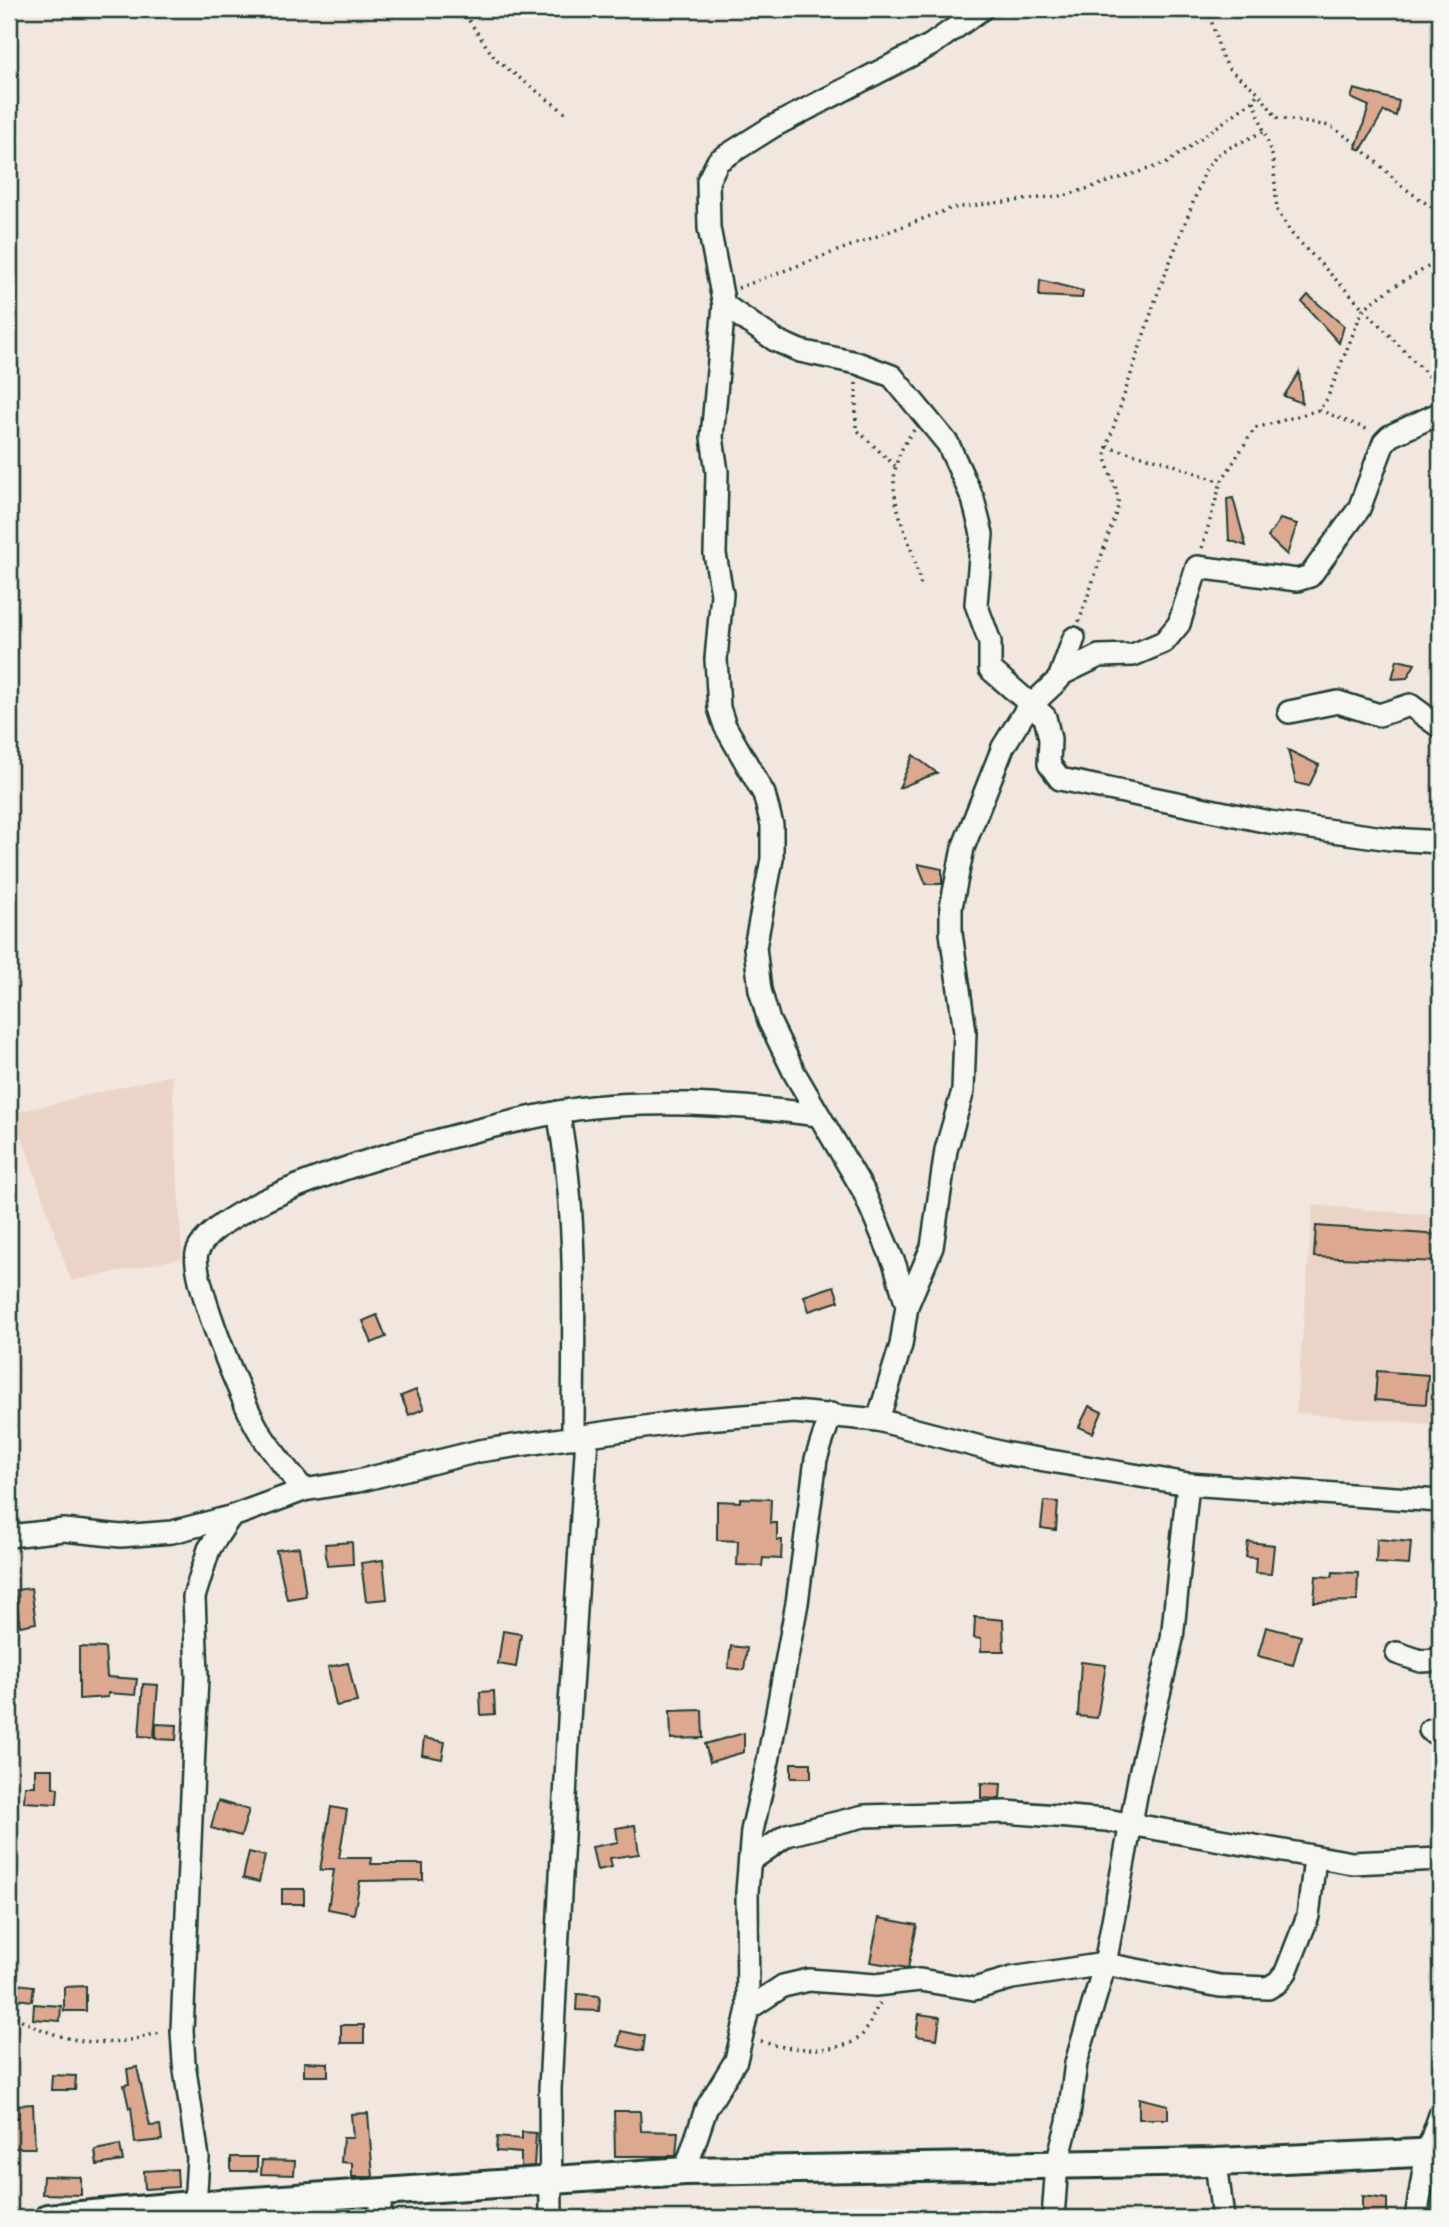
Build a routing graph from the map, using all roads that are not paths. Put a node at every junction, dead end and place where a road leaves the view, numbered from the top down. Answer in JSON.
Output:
{"nodes":[{"id":1,"x":982,"y":9,"type":"edge"},
{"id":2,"x":724,"y":299,"type":"junction"},
{"id":3,"x":1440,"y":413,"type":"edge"},
{"id":4,"x":1074,"y":638,"type":"road end"},
{"id":5,"x":1062,"y":674,"type":"junction"},
{"id":6,"x":1032,"y":703,"type":"junction"},
{"id":7,"x":1289,"y":712,"type":"dead end"},
{"id":8,"x":1440,"y":727,"type":"edge"},
{"id":9,"x":1440,"y":842,"type":"edge"},
{"id":10,"x":558,"y":1112,"type":"junction"},
{"id":11,"x":818,"y":1115,"type":"junction"},
{"id":12,"x":907,"y":1306,"type":"junction"},
{"id":13,"x":831,"y":1414,"type":"junction"},
{"id":14,"x":877,"y":1420,"type":"junction"},
{"id":15,"x":580,"y":1437,"type":"junction"},
{"id":16,"x":1188,"y":1484,"type":"junction"},
{"id":17,"x":304,"y":1490,"type":"junction"},
{"id":18,"x":1440,"y":1501,"type":"edge"},
{"id":19,"x":230,"y":1517,"type":"junction"},
{"id":20,"x":9,"y":1536,"type":"edge"},
{"id":21,"x":1397,"y":1653,"type":"dead end"},
{"id":22,"x":1440,"y":1660,"type":"edge"},
{"id":23,"x":1132,"y":1826,"type":"junction"},
{"id":24,"x":1315,"y":1858,"type":"junction"},
{"id":25,"x":1440,"y":1859,"type":"edge"},
{"id":26,"x":750,"y":1861,"type":"junction"},
{"id":27,"x":1105,"y":1964,"type":"junction"},
{"id":28,"x":748,"y":2009,"type":"junction"},
{"id":29,"x":1440,"y":2115,"type":"edge"},
{"id":30,"x":1434,"y":2152,"type":"edge"},
{"id":31,"x":1216,"y":2162,"type":"junction"},
{"id":32,"x":1057,"y":2164,"type":"junction"},
{"id":33,"x":685,"y":2171,"type":"junction"},
{"id":34,"x":551,"y":2181,"type":"junction"},
{"id":35,"x":380,"y":2206,"type":"edge"},
{"id":36,"x":186,"y":2210,"type":"edge"},
{"id":37,"x":48,"y":2218,"type":"edge"},
{"id":38,"x":551,"y":2218,"type":"edge"},
{"id":39,"x":1053,"y":2218,"type":"edge"},
{"id":40,"x":1223,"y":2218,"type":"edge"},
{"id":41,"x":1416,"y":2218,"type":"edge"}],
"edges":[{"from":1,"to":2,"type":"street"},
{"from":2,"to":6,"type":"street"},
{"from":2,"to":11,"type":"street"},
{"from":3,"to":5,"type":"street"},
{"from":4,"to":5,"type":"street"},
{"from":5,"to":6,"type":"street"},
{"from":6,"to":9,"type":"street"},
{"from":6,"to":12,"type":"street"},
{"from":7,"to":8,"type":"street"},
{"from":10,"to":11,"type":"street"},
{"from":10,"to":15,"type":"street"},
{"from":10,"to":17,"type":"street"},
{"from":11,"to":12,"type":"street"},
{"from":12,"to":14,"type":"street"},
{"from":13,"to":14,"type":"street"},
{"from":13,"to":15,"type":"street"},
{"from":13,"to":26,"type":"street"},
{"from":14,"to":16,"type":"street"},
{"from":15,"to":17,"type":"street"},
{"from":15,"to":34,"type":"street"},
{"from":16,"to":18,"type":"street"},
{"from":16,"to":23,"type":"street"},
{"from":17,"to":19,"type":"street"},
{"from":19,"to":20,"type":"street"},
{"from":19,"to":36,"type":"street"},
{"from":21,"to":22,"type":"street"},
{"from":23,"to":24,"type":"street"},
{"from":23,"to":26,"type":"street"},
{"from":23,"to":27,"type":"street"},
{"from":24,"to":25,"type":"street"},
{"from":24,"to":27,"type":"street"},
{"from":26,"to":28,"type":"street"},
{"from":27,"to":28,"type":"street"},
{"from":27,"to":32,"type":"street"},
{"from":28,"to":33,"type":"street"},
{"from":29,"to":30,"type":"street"},
{"from":30,"to":31,"type":"street"},
{"from":30,"to":41,"type":"street"},
{"from":31,"to":32,"type":"street"},
{"from":31,"to":40,"type":"street"},
{"from":32,"to":33,"type":"street"},
{"from":32,"to":39,"type":"street"},
{"from":33,"to":34,"type":"street"},
{"from":34,"to":35,"type":"street"},
{"from":34,"to":38,"type":"street"},
{"from":35,"to":36,"type":"street"},
{"from":36,"to":37,"type":"street"}]}
